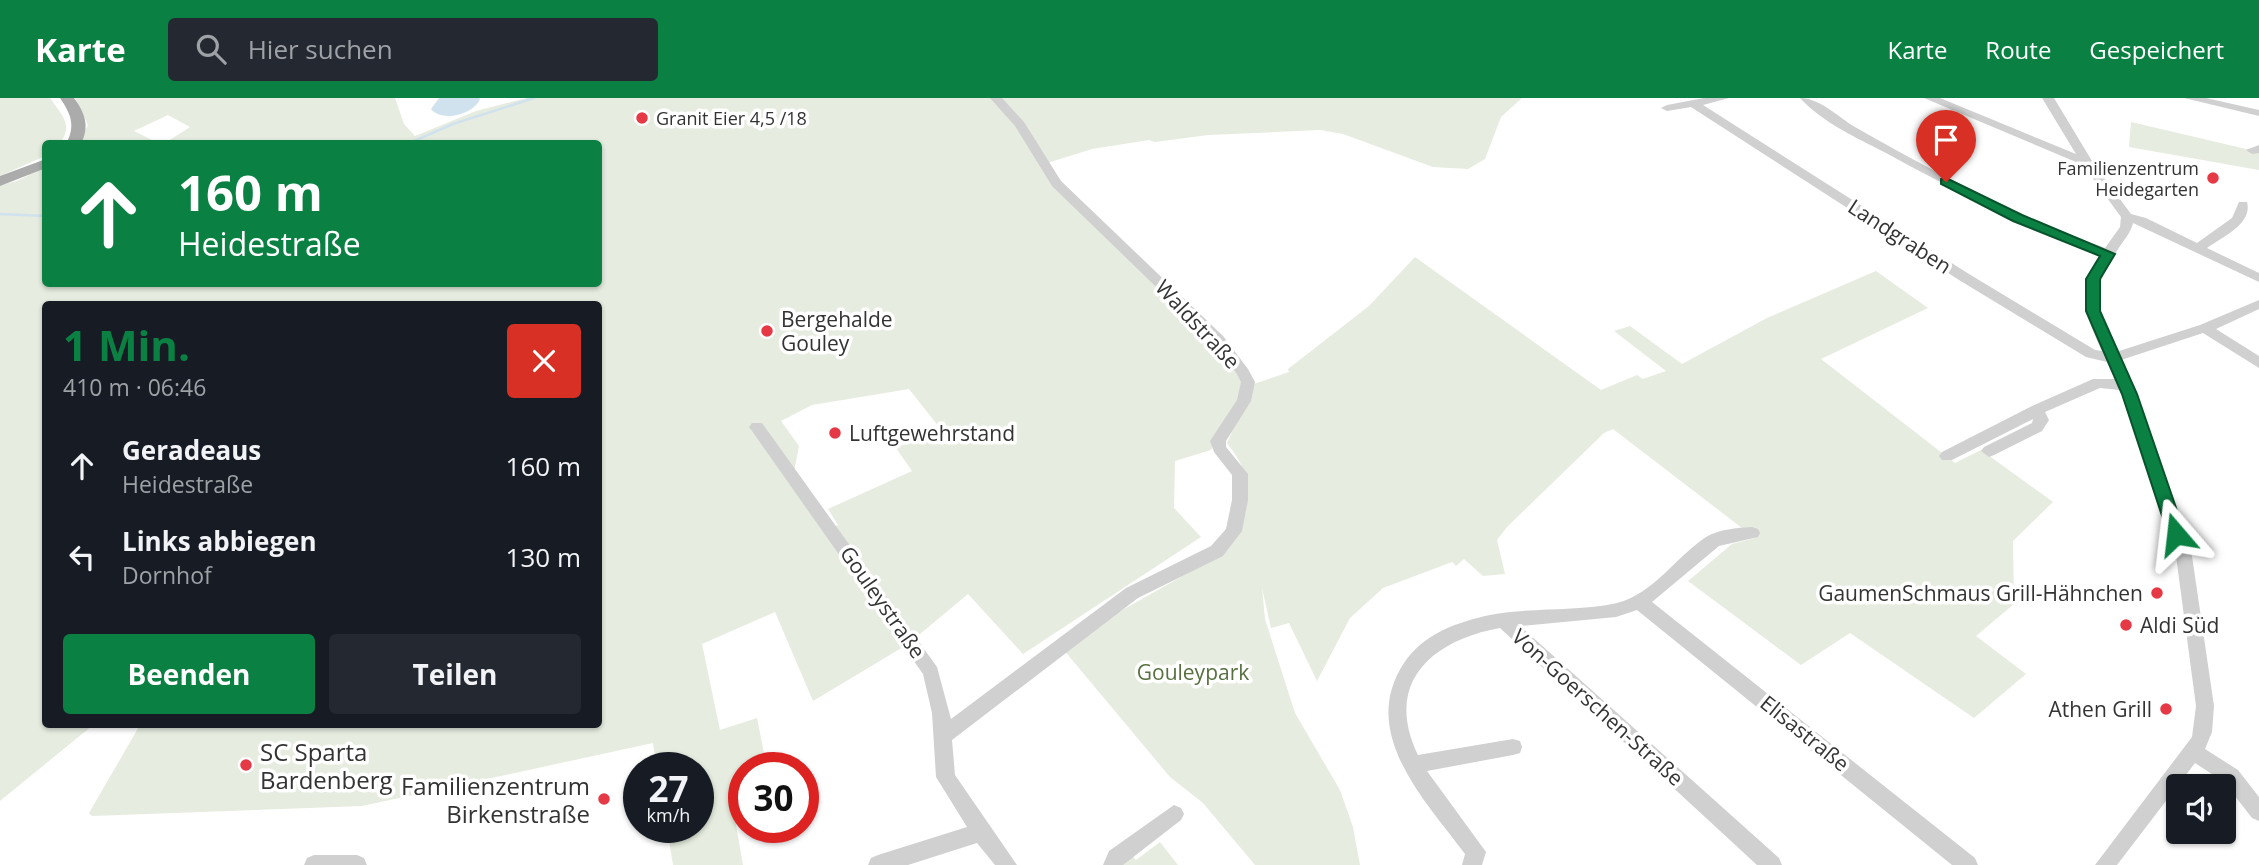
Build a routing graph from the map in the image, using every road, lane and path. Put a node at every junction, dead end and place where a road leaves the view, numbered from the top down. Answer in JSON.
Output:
{"nodes":[{"id":1,"x":67,"y":98,"type":"edge"},
{"id":2,"x":996,"y":98,"type":"edge"},
{"id":3,"x":1723,"y":98,"type":"edge"},
{"id":4,"x":1806,"y":98,"type":"edge"},
{"id":5,"x":1930,"y":98,"type":"edge"},
{"id":6,"x":2048,"y":98,"type":"edge"},
{"id":7,"x":2190,"y":98,"type":"edge"},
{"id":8,"x":1692,"y":103,"type":"junction"},
{"id":9,"x":1667,"y":108,"type":"dead end"},
{"id":10,"x":2258,"y":116,"type":"edge"},
{"id":11,"x":75,"y":140,"type":"edge"},
{"id":12,"x":2087,"y":162,"type":"junction"},
{"id":13,"x":42,"y":165,"type":"edge"},
{"id":14,"x":0,"y":181,"type":"edge"},
{"id":15,"x":2243,"y":205,"type":"dead end"},
{"id":16,"x":2127,"y":217,"type":"junction"},
{"id":17,"x":2198,"y":248,"type":"junction"},
{"id":18,"x":2108,"y":254,"type":"junction"},
{"id":19,"x":2259,"y":278,"type":"edge"},
{"id":20,"x":2259,"y":304,"type":"edge"},
{"id":21,"x":2205,"y":328,"type":"junction"},
{"id":22,"x":2112,"y":358,"type":"junction"},
{"id":23,"x":2259,"y":363,"type":"edge"},
{"id":24,"x":2126,"y":385,"type":"junction"},
{"id":25,"x":2037,"y":410,"type":"junction"},
{"id":26,"x":757,"y":427,"type":"dead end"},
{"id":27,"x":1989,"y":451,"type":"dead end"},
{"id":28,"x":1947,"y":456,"type":"dead end"},
{"id":29,"x":1752,"y":533,"type":"dead end"},
{"id":30,"x":1641,"y":603,"type":"junction"},
{"id":31,"x":1504,"y":620,"type":"junction"},
{"id":32,"x":943,"y":736,"type":"junction"},
{"id":33,"x":1513,"y":747,"type":"dead end"},
{"id":34,"x":2192,"y":751,"type":"junction"},
{"id":35,"x":1412,"y":765,"type":"junction"},
{"id":36,"x":2259,"y":812,"type":"edge"},
{"id":37,"x":1174,"y":814,"type":"dead end"},
{"id":38,"x":981,"y":831,"type":"junction"},
{"id":39,"x":1477,"y":861,"type":"edge"},
{"id":40,"x":314,"y":865,"type":"edge"},
{"id":41,"x":355,"y":865,"type":"edge"},
{"id":42,"x":878,"y":865,"type":"edge"},
{"id":43,"x":1007,"y":865,"type":"edge"},
{"id":44,"x":1113,"y":865,"type":"edge"},
{"id":45,"x":1772,"y":865,"type":"edge"},
{"id":46,"x":1968,"y":865,"type":"edge"},
{"id":47,"x":2105,"y":865,"type":"edge"}],
"edges":[{"from":1,"to":11,"type":"main road"},
{"from":2,"to":32,"type":"street","name":"Waldstraße"},
{"from":3,"to":8,"type":"street"},
{"from":4,"to":18,"type":"street"},
{"from":5,"to":12,"type":"street"},
{"from":6,"to":12,"type":"street"},
{"from":7,"to":10,"type":"street"},
{"from":8,"to":9,"type":"street"},
{"from":8,"to":22,"type":"street","name":"Landgraben"},
{"from":12,"to":16,"type":"street"},
{"from":13,"to":14,"type":"main road"},
{"from":15,"to":17,"type":"street"},
{"from":16,"to":17,"type":"street"},
{"from":16,"to":18,"type":"street"},
{"from":17,"to":19,"type":"street"},
{"from":18,"to":22,"type":"street"},
{"from":20,"to":21,"type":"street"},
{"from":21,"to":22,"type":"street"},
{"from":21,"to":23,"type":"street"},
{"from":22,"to":24,"type":"street"},
{"from":24,"to":25,"type":"street"},
{"from":24,"to":34,"type":"street"},
{"from":25,"to":27,"type":"street"},
{"from":25,"to":28,"type":"street"},
{"from":26,"to":32,"type":"street","name":"Gouleystraße"},
{"from":29,"to":30,"type":"street","name":"Von-Goerschen-Straße"},
{"from":30,"to":31,"type":"street","name":"Von-Goerschen-Straße"},
{"from":30,"to":46,"type":"street","name":"Elisastraße"},
{"from":31,"to":35,"type":"street"},
{"from":31,"to":45,"type":"street","name":"Von-Goerschen-Straße"},
{"from":32,"to":38,"type":"street","name":"Gouleystraße"},
{"from":33,"to":35,"type":"street"},
{"from":34,"to":36,"type":"street"},
{"from":34,"to":47,"type":"street"},
{"from":35,"to":39,"type":"street"},
{"from":37,"to":44,"type":"street"},
{"from":38,"to":42,"type":"street"},
{"from":38,"to":43,"type":"street","name":"Gouleystraße"},
{"from":40,"to":41,"type":"street"}]}
